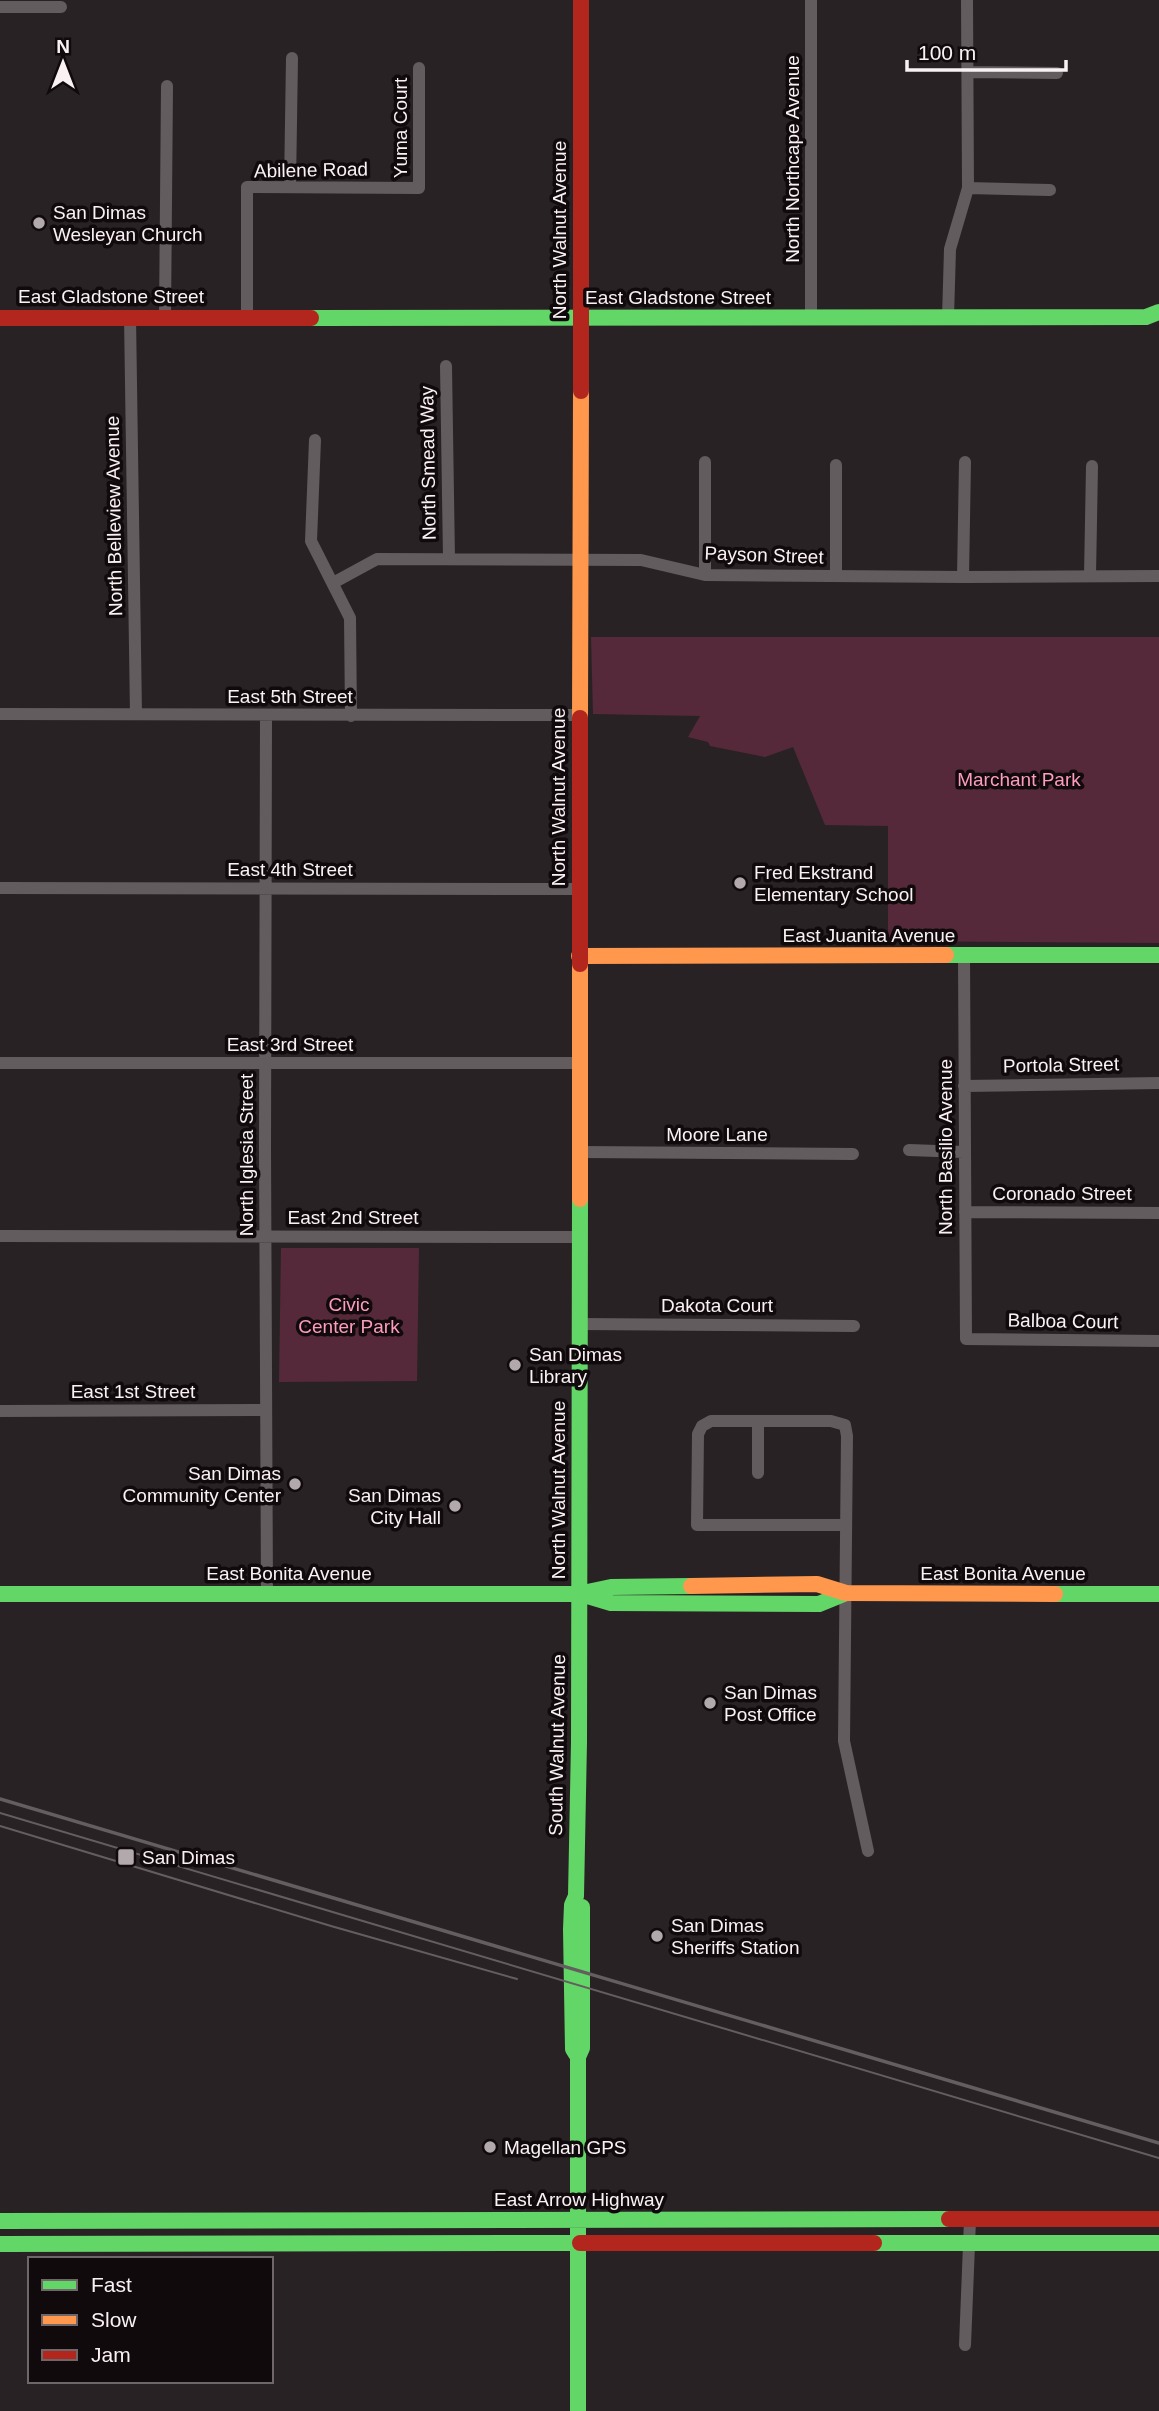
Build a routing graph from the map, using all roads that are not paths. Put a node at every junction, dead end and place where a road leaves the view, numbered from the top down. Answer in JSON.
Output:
{"nodes":[{"id":1,"x":581,"y":0,"type":"edge"},
{"id":2,"x":811,"y":0,"type":"edge"},
{"id":3,"x":967,"y":0,"type":"edge"},
{"id":4,"x":0,"y":7,"type":"edge"},
{"id":5,"x":61,"y":7,"type":"dead end"},
{"id":6,"x":292,"y":58,"type":"dead end"},
{"id":7,"x":419,"y":68,"type":"dead end"},
{"id":8,"x":968,"y":72,"type":"junction"},
{"id":9,"x":1057,"y":73,"type":"dead end"},
{"id":10,"x":167,"y":86,"type":"dead end"},
{"id":11,"x":290,"y":186,"type":"junction"},
{"id":12,"x":419,"y":188,"type":"joint"},
{"id":13,"x":968,"y":188,"type":"junction"},
{"id":14,"x":1050,"y":190,"type":"dead end"},
{"id":15,"x":130,"y":317,"type":"junction"},
{"id":16,"x":165,"y":317,"type":"junction"},
{"id":17,"x":247,"y":317,"type":"junction"},
{"id":18,"x":1155,"y":317,"type":"edge"},
{"id":19,"x":0,"y":318,"type":"edge"},
{"id":20,"x":579,"y":318,"type":"junction"},
{"id":21,"x":811,"y":318,"type":"junction"},
{"id":22,"x":948,"y":318,"type":"junction"},
{"id":23,"x":446,"y":366,"type":"dead end"},
{"id":24,"x":315,"y":440,"type":"dead end"},
{"id":25,"x":705,"y":462,"type":"dead end"},
{"id":26,"x":965,"y":462,"type":"dead end"},
{"id":27,"x":836,"y":465,"type":"dead end"},
{"id":28,"x":1091,"y":466,"type":"dead end"},
{"id":29,"x":580,"y":558,"type":"junction"},
{"id":30,"x":449,"y":559,"type":"junction"},
{"id":31,"x":705,"y":575,"type":"junction"},
{"id":32,"x":836,"y":576,"type":"junction"},
{"id":33,"x":1090,"y":576,"type":"junction"},
{"id":34,"x":1159,"y":576,"type":"edge"},
{"id":35,"x":963,"y":578,"type":"junction"},
{"id":36,"x":333,"y":583,"type":"junction"},
{"id":37,"x":0,"y":714,"type":"edge"},
{"id":38,"x":136,"y":714,"type":"junction"},
{"id":39,"x":266,"y":715,"type":"junction"},
{"id":40,"x":579,"y":715,"type":"junction"},
{"id":41,"x":351,"y":716,"type":"junction"},
{"id":42,"x":0,"y":888,"type":"edge"},
{"id":43,"x":265,"y":889,"type":"junction"},
{"id":44,"x":579,"y":889,"type":"junction"},
{"id":45,"x":964,"y":955,"type":"junction"},
{"id":46,"x":1159,"y":955,"type":"edge"},
{"id":47,"x":579,"y":956,"type":"junction"},
{"id":48,"x":0,"y":1063,"type":"edge"},
{"id":49,"x":265,"y":1063,"type":"junction"},
{"id":50,"x":579,"y":1063,"type":"junction"},
{"id":51,"x":1159,"y":1083,"type":"edge"},
{"id":52,"x":964,"y":1086,"type":"junction"},
{"id":53,"x":909,"y":1150,"type":"dead end"},
{"id":54,"x":964,"y":1152,"type":"junction"},
{"id":55,"x":579,"y":1153,"type":"junction"},
{"id":56,"x":853,"y":1154,"type":"dead end"},
{"id":57,"x":965,"y":1212,"type":"junction"},
{"id":58,"x":1159,"y":1213,"type":"edge"},
{"id":59,"x":0,"y":1236,"type":"edge"},
{"id":60,"x":265,"y":1236,"type":"junction"},
{"id":61,"x":580,"y":1237,"type":"junction"},
{"id":62,"x":579,"y":1324,"type":"junction"},
{"id":63,"x":854,"y":1325,"type":"dead end"},
{"id":64,"x":966,"y":1339,"type":"joint"},
{"id":65,"x":1159,"y":1341,"type":"edge"},
{"id":66,"x":266,"y":1410,"type":"junction"},
{"id":67,"x":0,"y":1411,"type":"edge"},
{"id":68,"x":758,"y":1421,"type":"junction"},
{"id":69,"x":758,"y":1473,"type":"dead end"},
{"id":70,"x":846,"y":1525,"type":"junction"},
{"id":71,"x":846,"y":1593,"type":"junction"},
{"id":72,"x":0,"y":1594,"type":"edge"},
{"id":73,"x":267,"y":1594,"type":"junction"},
{"id":74,"x":578,"y":1594,"type":"junction"},
{"id":75,"x":1159,"y":1594,"type":"edge"},
{"id":76,"x":868,"y":1852,"type":"dead end"},
{"id":77,"x":579,"y":2218,"type":"junction"},
{"id":78,"x":1159,"y":2219,"type":"edge"},
{"id":79,"x":970,"y":2220,"type":"junction"},
{"id":80,"x":0,"y":2221,"type":"edge"},
{"id":81,"x":580,"y":2243,"type":"junction"},
{"id":82,"x":970,"y":2243,"type":"junction"},
{"id":83,"x":0,"y":2244,"type":"edge"},
{"id":84,"x":1159,"y":2244,"type":"edge"},
{"id":85,"x":965,"y":2345,"type":"dead end"},
{"id":86,"x":578,"y":2411,"type":"edge"}],
"edges":[{"from":1,"to":20,"type":"main road","name":"North Walnut Avenue"},
{"from":2,"to":21,"type":"street","name":"North Northcape Avenue"},
{"from":3,"to":8,"type":"street"},
{"from":4,"to":5,"type":"street"},
{"from":6,"to":11,"type":"street"},
{"from":7,"to":12,"type":"street","name":"Yuma Court"},
{"from":8,"to":9,"type":"street"},
{"from":8,"to":13,"type":"street"},
{"from":10,"to":16,"type":"street"},
{"from":11,"to":12,"type":"street","name":"Abilene Road"},
{"from":11,"to":17,"type":"street","name":"Abilene Road"},
{"from":13,"to":14,"type":"street"},
{"from":13,"to":22,"type":"street"},
{"from":15,"to":16,"type":"main road","name":"East Gladstone Street"},
{"from":15,"to":19,"type":"main road","name":"East Gladstone Street"},
{"from":15,"to":38,"type":"street","name":"North Belleview Avenue"},
{"from":16,"to":17,"type":"main road","name":"East Gladstone Street"},
{"from":17,"to":20,"type":"main road","name":"East Gladstone Street"},
{"from":18,"to":22,"type":"main road","name":"East Gladstone Street"},
{"from":20,"to":21,"type":"main road","name":"East Gladstone Street"},
{"from":20,"to":29,"type":"main road","name":"North Walnut Avenue"},
{"from":21,"to":22,"type":"main road","name":"East Gladstone Street"},
{"from":23,"to":30,"type":"street","name":"North Smead Way"},
{"from":24,"to":36,"type":"street"},
{"from":25,"to":31,"type":"street"},
{"from":26,"to":35,"type":"street"},
{"from":27,"to":32,"type":"street"},
{"from":28,"to":33,"type":"street"},
{"from":29,"to":30,"type":"street","name":"Payson Street"},
{"from":29,"to":31,"type":"street","name":"Payson Street"},
{"from":29,"to":40,"type":"main road","name":"North Walnut Avenue"},
{"from":30,"to":36,"type":"street","name":"Payson Street"},
{"from":31,"to":32,"type":"street","name":"Payson Street"},
{"from":32,"to":35,"type":"street","name":"Payson Street"},
{"from":33,"to":34,"type":"street","name":"Payson Street"},
{"from":33,"to":35,"type":"street","name":"Payson Street"},
{"from":36,"to":41,"type":"street"},
{"from":37,"to":38,"type":"street","name":"East 5th Street"},
{"from":38,"to":39,"type":"street","name":"East 5th Street"},
{"from":39,"to":41,"type":"street","name":"East 5th Street"},
{"from":39,"to":43,"type":"street","name":"North Iglesia Street"},
{"from":40,"to":41,"type":"street","name":"East 5th Street"},
{"from":40,"to":44,"type":"main road","name":"North Walnut Avenue"},
{"from":42,"to":43,"type":"street","name":"East 4th Street"},
{"from":43,"to":44,"type":"street","name":"East 4th Street"},
{"from":43,"to":49,"type":"street","name":"North Iglesia Street"},
{"from":44,"to":47,"type":"main road","name":"North Walnut Avenue"},
{"from":45,"to":46,"type":"main road","name":"East Juanita Avenue"},
{"from":45,"to":47,"type":"main road","name":"East Juanita Avenue"},
{"from":45,"to":52,"type":"street","name":"North Basilio Avenue"},
{"from":47,"to":50,"type":"main road","name":"North Walnut Avenue"},
{"from":48,"to":49,"type":"street","name":"East 3rd Street"},
{"from":49,"to":50,"type":"street","name":"East 3rd Street"},
{"from":49,"to":60,"type":"street","name":"North Iglesia Street"},
{"from":50,"to":55,"type":"main road","name":"North Walnut Avenue"},
{"from":51,"to":52,"type":"street","name":"Portola Street"},
{"from":52,"to":54,"type":"street","name":"North Basilio Avenue"},
{"from":53,"to":54,"type":"street"},
{"from":54,"to":57,"type":"street","name":"North Basilio Avenue"},
{"from":55,"to":56,"type":"street","name":"Moore Lane"},
{"from":55,"to":61,"type":"main road","name":"North Walnut Avenue"},
{"from":57,"to":58,"type":"street","name":"Coronado Street"},
{"from":57,"to":64,"type":"street","name":"North Basilio Avenue"},
{"from":59,"to":60,"type":"street","name":"East 2nd Street"},
{"from":60,"to":61,"type":"street","name":"East 2nd Street"},
{"from":60,"to":66,"type":"street","name":"North Iglesia Street"},
{"from":61,"to":62,"type":"main road","name":"North Walnut Avenue"},
{"from":62,"to":63,"type":"street","name":"Dakota Court"},
{"from":62,"to":74,"type":"main road","name":"North Walnut Avenue"},
{"from":64,"to":65,"type":"street","name":"Balboa Court"},
{"from":66,"to":67,"type":"street","name":"East 1st Street"},
{"from":66,"to":73,"type":"street","name":"North Iglesia Street"},
{"from":68,"to":69,"type":"street"},
{"from":68,"to":70,"type":"street"},
{"from":68,"to":70,"type":"street"},
{"from":70,"to":71,"type":"street"},
{"from":71,"to":74,"type":"main road","name":"East Bonita Avenue"},
{"from":71,"to":75,"type":"main road","name":"East Bonita Avenue"},
{"from":71,"to":76,"type":"street"},
{"from":72,"to":73,"type":"main road","name":"East Bonita Avenue"},
{"from":73,"to":74,"type":"main road","name":"East Bonita Avenue"},
{"from":74,"to":77,"type":"main road","name":"South Walnut Avenue"},
{"from":77,"to":79,"type":"main road","name":"East Arrow Highway"},
{"from":77,"to":80,"type":"main road","name":"East Arrow Highway"},
{"from":77,"to":81,"type":"main road","name":"South Walnut Avenue"},
{"from":78,"to":79,"type":"main road","name":"East Arrow Highway"},
{"from":79,"to":82,"type":"street"},
{"from":81,"to":82,"type":"main road"},
{"from":81,"to":83,"type":"main road"},
{"from":81,"to":86,"type":"main road","name":"South Walnut Avenue"},
{"from":82,"to":84,"type":"main road"},
{"from":82,"to":85,"type":"street"}]}
